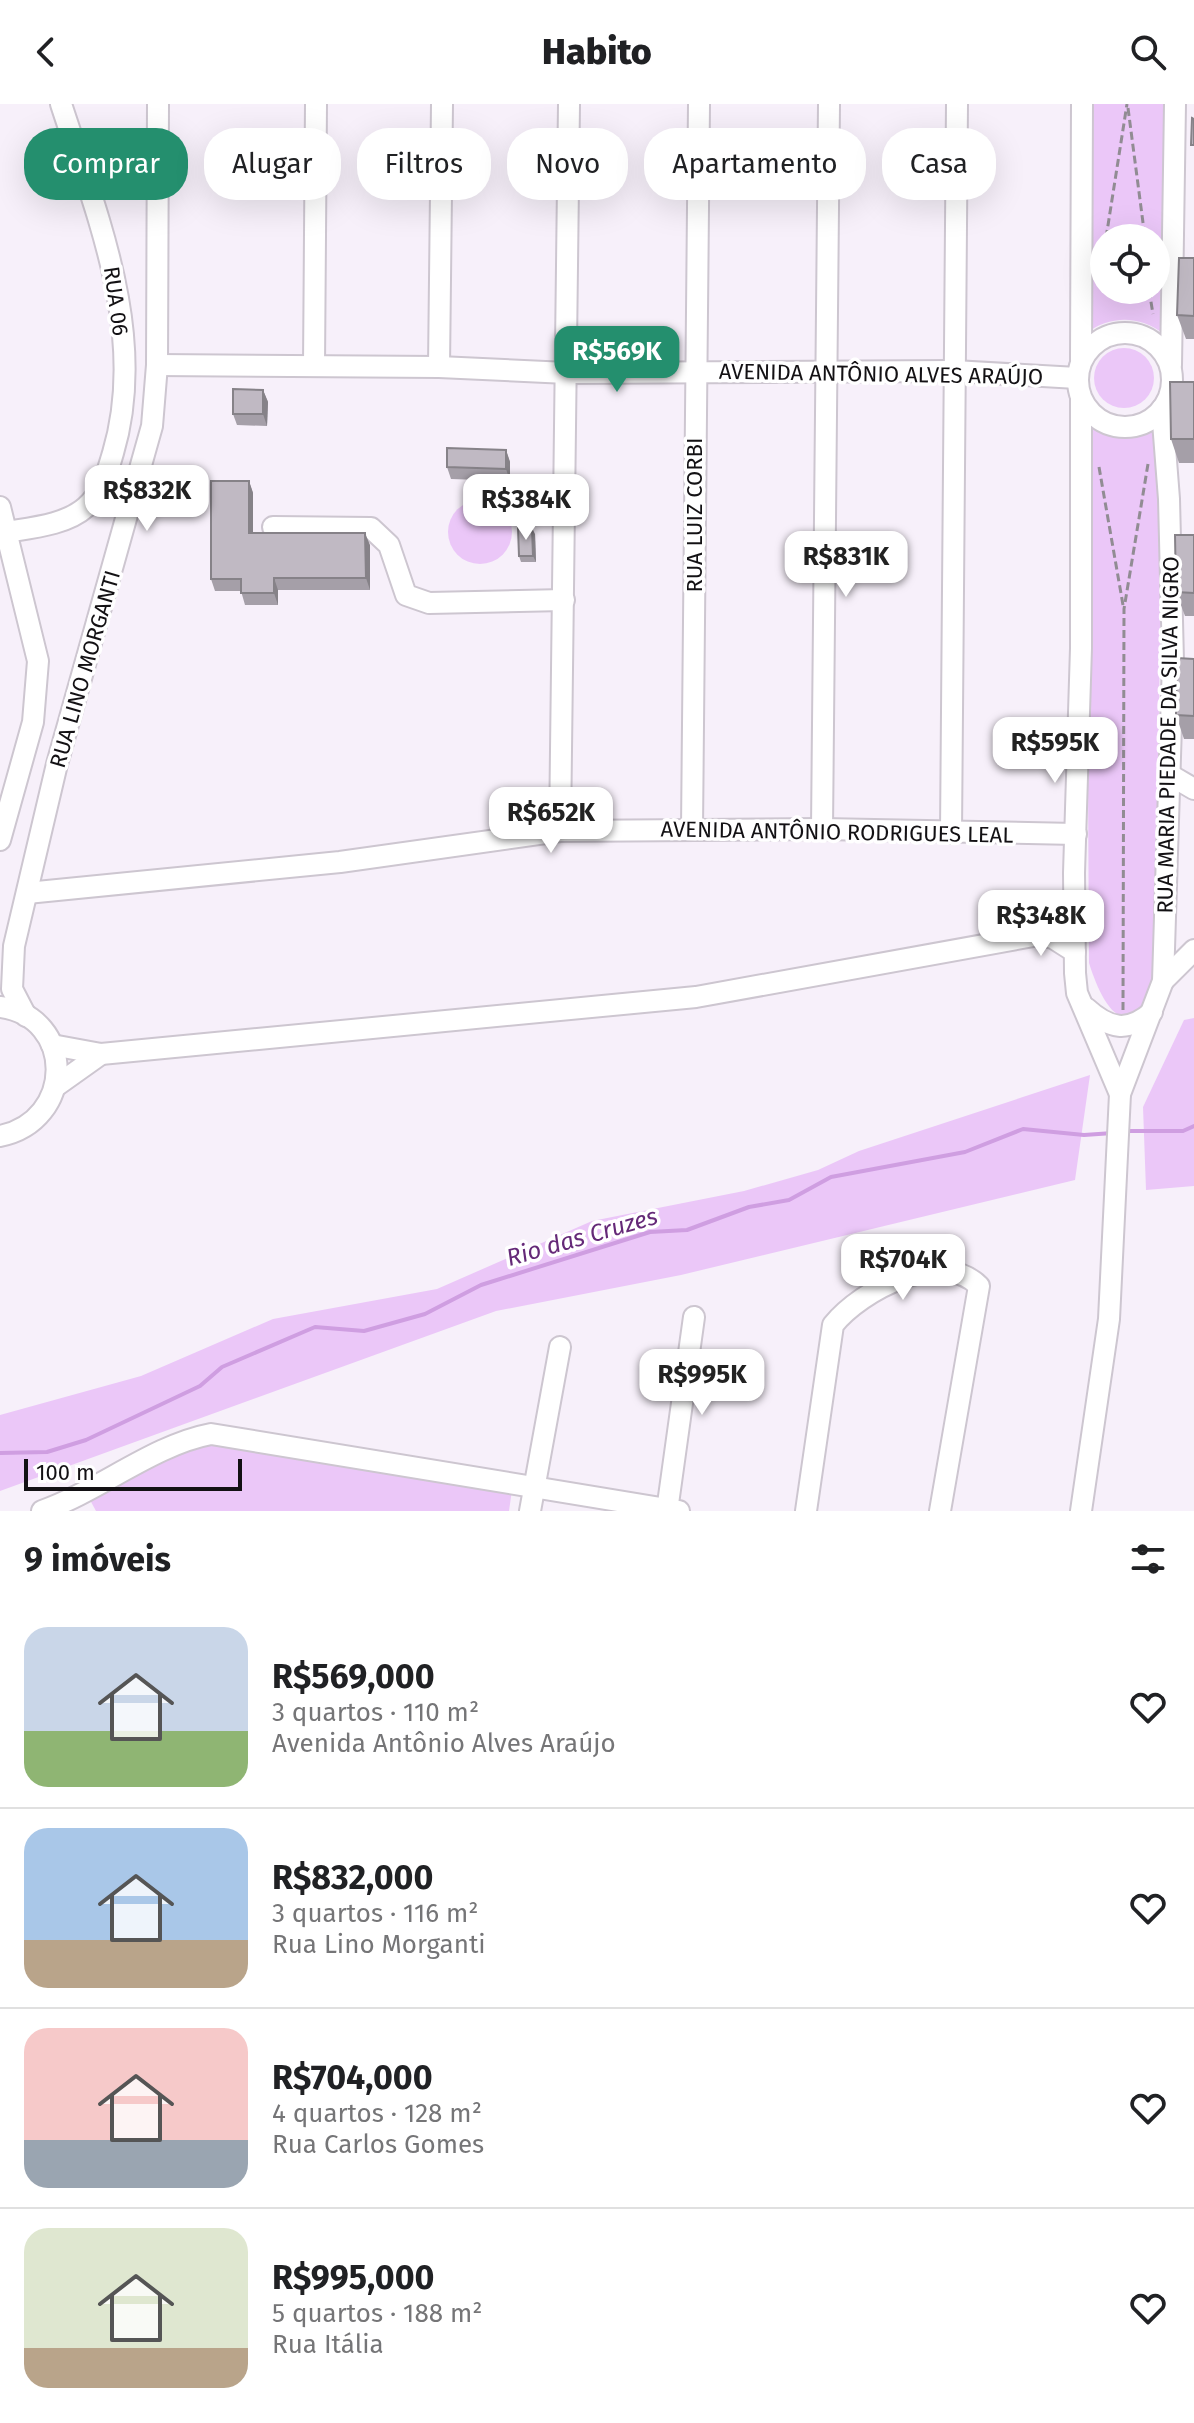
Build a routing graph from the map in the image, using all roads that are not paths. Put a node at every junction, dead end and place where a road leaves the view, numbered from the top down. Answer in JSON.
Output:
{"nodes":[{"id":1,"x":61,"y":104,"type":"edge"},
{"id":2,"x":158,"y":104,"type":"edge"},
{"id":3,"x":316,"y":104,"type":"edge"},
{"id":4,"x":442,"y":104,"type":"edge"},
{"id":5,"x":569,"y":104,"type":"edge"},
{"id":6,"x":699,"y":104,"type":"edge"},
{"id":7,"x":829,"y":104,"type":"edge"},
{"id":8,"x":957,"y":104,"type":"edge"},
{"id":9,"x":1082,"y":104,"type":"edge"},
{"id":10,"x":1175,"y":104,"type":"edge"},
{"id":11,"x":157,"y":365,"type":"junction"},
{"id":12,"x":314,"y":366,"type":"junction"},
{"id":13,"x":439,"y":367,"type":"junction"},
{"id":14,"x":826,"y":369,"type":"junction"},
{"id":15,"x":695,"y":370,"type":"junction"},
{"id":16,"x":954,"y":371,"type":"junction"},
{"id":17,"x":567,"y":373,"type":"junction"},
{"id":18,"x":1179,"y":377,"type":"edge"},
{"id":19,"x":1080,"y":379,"type":"junction"},
{"id":20,"x":1162,"y":409,"type":"junction"},
{"id":21,"x":0,"y":507,"type":"edge"},
{"id":22,"x":273,"y":527,"type":"dead end"},
{"id":23,"x":3,"y":533,"type":"edge"},
{"id":24,"x":564,"y":600,"type":"junction"},
{"id":25,"x":1170,"y":775,"type":"junction"},
{"id":26,"x":1194,"y":789,"type":"edge"},
{"id":27,"x":692,"y":829,"type":"junction"},
{"id":28,"x":822,"y":829,"type":"junction"},
{"id":29,"x":560,"y":831,"type":"junction"},
{"id":30,"x":951,"y":833,"type":"junction"},
{"id":31,"x":1076,"y":834,"type":"junction"},
{"id":32,"x":0,"y":840,"type":"edge"},
{"id":33,"x":27,"y":893,"type":"junction"},
{"id":34,"x":1074,"y":901,"type":"junction"},
{"id":35,"x":1015,"y":938,"type":"junction"},
{"id":36,"x":14,"y":946,"type":"junction"},
{"id":37,"x":1194,"y":950,"type":"edge"},
{"id":38,"x":1075,"y":952,"type":"junction"},
{"id":39,"x":0,"y":966,"type":"edge"},
{"id":40,"x":1163,"y":981,"type":"junction"},
{"id":41,"x":0,"y":1007,"type":"edge"},
{"id":42,"x":1086,"y":1008,"type":"junction"},
{"id":43,"x":1152,"y":1012,"type":"junction"},
{"id":44,"x":26,"y":1016,"type":"junction"},
{"id":45,"x":52,"y":1045,"type":"junction"},
{"id":46,"x":101,"y":1054,"type":"junction"},
{"id":47,"x":56,"y":1086,"type":"junction"},
{"id":48,"x":1119,"y":1103,"type":"junction"},
{"id":49,"x":0,"y":1136,"type":"edge"},
{"id":50,"x":694,"y":1317,"type":"dead end"},
{"id":51,"x":560,"y":1347,"type":"dead end"},
{"id":52,"x":534,"y":1489,"type":"junction"},
{"id":53,"x":82,"y":1504,"type":"edge"},
{"id":54,"x":42,"y":1511,"type":"edge"},
{"id":55,"x":530,"y":1511,"type":"edge"},
{"id":56,"x":671,"y":1511,"type":"edge"},
{"id":57,"x":806,"y":1511,"type":"edge"},
{"id":58,"x":940,"y":1511,"type":"edge"},
{"id":59,"x":1081,"y":1511,"type":"edge"}],
"edges":[{"from":1,"to":23,"type":"street","name":"RUA 06"},
{"from":2,"to":11,"type":"street","name":"RUA LINO MORGANTI"},
{"from":3,"to":12,"type":"street"},
{"from":4,"to":13,"type":"street"},
{"from":5,"to":17,"type":"street"},
{"from":6,"to":15,"type":"street","name":"RUA LUIZ CORBI"},
{"from":7,"to":14,"type":"street"},
{"from":8,"to":16,"type":"street"},
{"from":9,"to":19,"type":"street"},
{"from":10,"to":18,"type":"street"},
{"from":11,"to":12,"type":"street","name":"AVENIDA ANTÔNIO ALVES ARAÚJO"},
{"from":11,"to":33,"type":"street","name":"RUA LINO MORGANTI"},
{"from":12,"to":13,"type":"street","name":"AVENIDA ANTÔNIO ALVES ARAÚJO"},
{"from":13,"to":17,"type":"street","name":"AVENIDA ANTÔNIO ALVES ARAÚJO"},
{"from":14,"to":15,"type":"street","name":"AVENIDA ANTÔNIO ALVES ARAÚJO"},
{"from":14,"to":16,"type":"street","name":"AVENIDA ANTÔNIO ALVES ARAÚJO"},
{"from":14,"to":28,"type":"street"},
{"from":15,"to":17,"type":"street","name":"AVENIDA ANTÔNIO ALVES ARAÚJO"},
{"from":15,"to":27,"type":"street","name":"RUA LUIZ CORBI"},
{"from":16,"to":19,"type":"street","name":"AVENIDA ANTÔNIO ALVES ARAÚJO"},
{"from":16,"to":30,"type":"street"},
{"from":17,"to":24,"type":"street"},
{"from":18,"to":19,"type":"street"},
{"from":18,"to":20,"type":"street"},
{"from":19,"to":20,"type":"street"},
{"from":19,"to":31,"type":"street"},
{"from":20,"to":25,"type":"street","name":"RUA MARIA PIEDADE DA SILVA NIGRO"},
{"from":21,"to":23,"type":"street"},
{"from":22,"to":24,"type":"street"},
{"from":23,"to":32,"type":"street"},
{"from":24,"to":29,"type":"street"},
{"from":25,"to":26,"type":"street"},
{"from":25,"to":40,"type":"street","name":"RUA MARIA PIEDADE DA SILVA NIGRO"},
{"from":27,"to":28,"type":"street","name":"AVENIDA ANTÔNIO RODRIGUES LEAL"},
{"from":27,"to":29,"type":"street","name":"AVENIDA ANTÔNIO RODRIGUES LEAL"},
{"from":28,"to":30,"type":"street","name":"AVENIDA ANTÔNIO RODRIGUES LEAL"},
{"from":29,"to":33,"type":"street","name":"AVENIDA ANTÔNIO RODRIGUES LEAL"},
{"from":30,"to":31,"type":"street","name":"AVENIDA ANTÔNIO RODRIGUES LEAL"},
{"from":31,"to":34,"type":"street"},
{"from":33,"to":36,"type":"street","name":"RUA LINO MORGANTI"},
{"from":34,"to":35,"type":"street"},
{"from":34,"to":38,"type":"street"},
{"from":35,"to":38,"type":"street"},
{"from":35,"to":46,"type":"street"},
{"from":36,"to":39,"type":"street"},
{"from":36,"to":44,"type":"street"},
{"from":37,"to":40,"type":"street"},
{"from":38,"to":42,"type":"street"},
{"from":40,"to":43,"type":"street","name":"RUA MARIA PIEDADE DA SILVA NIGRO"},
{"from":41,"to":44,"type":"street"},
{"from":42,"to":43,"type":"street"},
{"from":42,"to":48,"type":"street"},
{"from":43,"to":48,"type":"street","name":"RUA MARIA PIEDADE DA SILVA NIGRO"},
{"from":44,"to":45,"type":"street"},
{"from":45,"to":46,"type":"street"},
{"from":45,"to":47,"type":"street"},
{"from":46,"to":47,"type":"street"},
{"from":47,"to":49,"type":"street"},
{"from":48,"to":59,"type":"street"},
{"from":50,"to":56,"type":"street"},
{"from":51,"to":52,"type":"street"},
{"from":52,"to":53,"type":"street"},
{"from":52,"to":55,"type":"street"},
{"from":52,"to":56,"type":"street"},
{"from":53,"to":54,"type":"street"},
{"from":57,"to":58,"type":"street"}]}
